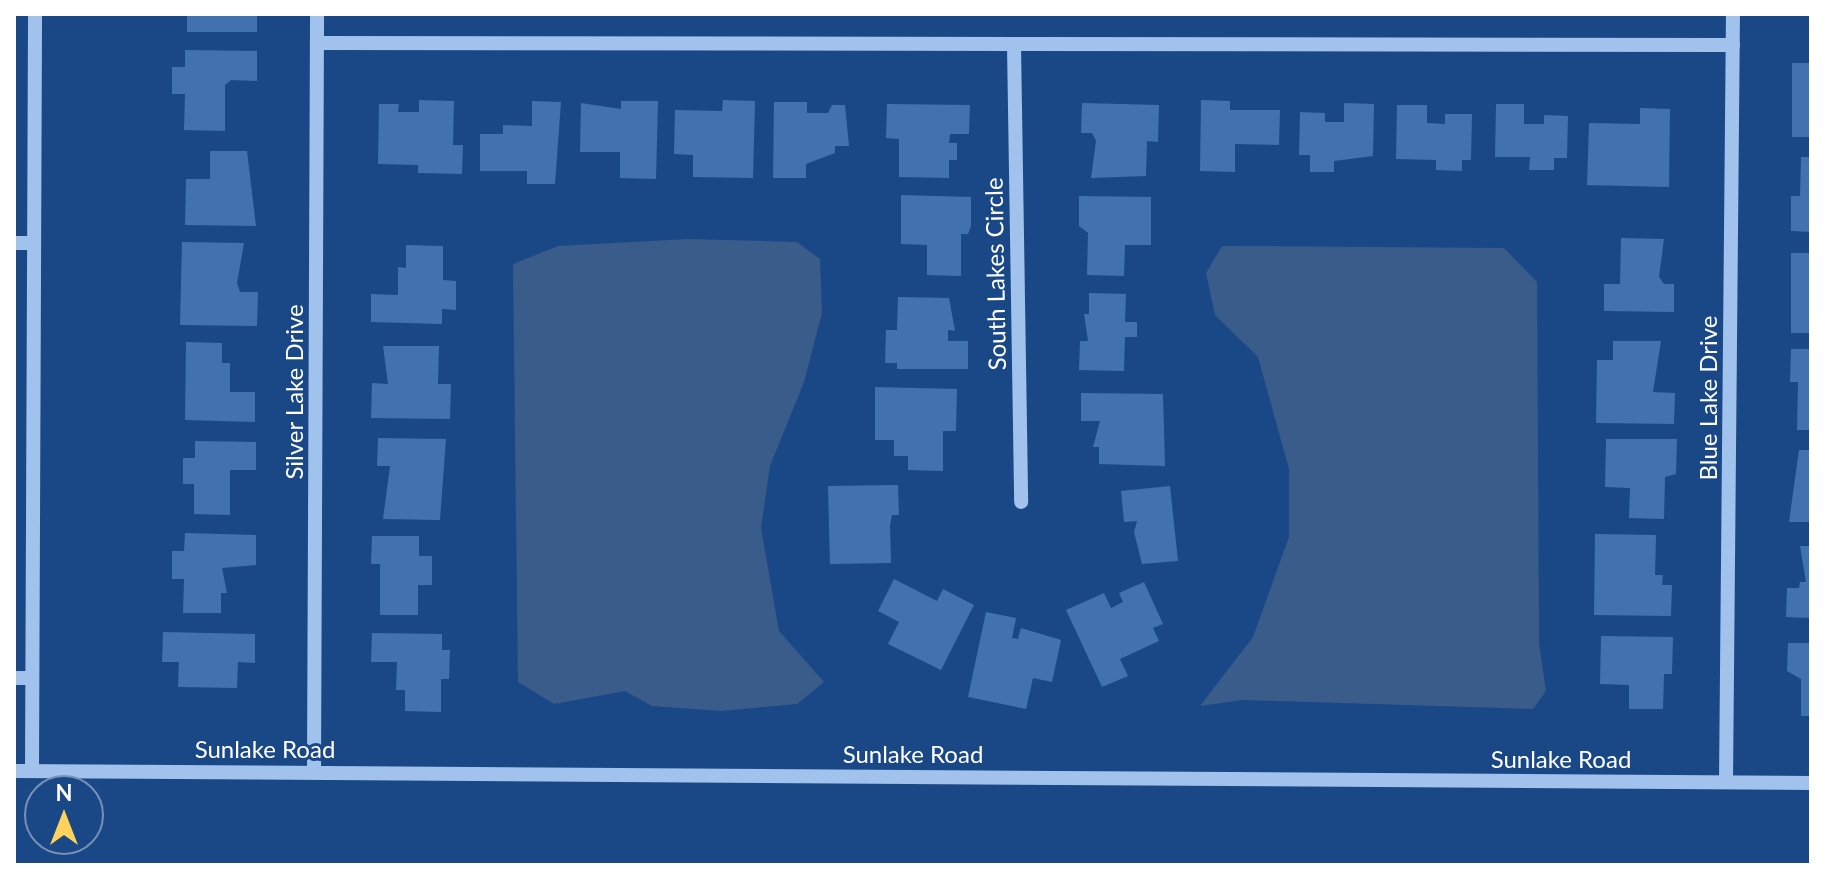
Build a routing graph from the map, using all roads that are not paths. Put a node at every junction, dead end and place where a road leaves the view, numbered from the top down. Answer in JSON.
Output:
{"nodes":[{"id":1,"x":35,"y":14,"type":"edge"},
{"id":2,"x":317,"y":14,"type":"edge"},
{"id":3,"x":1733,"y":14,"type":"edge"},
{"id":4,"x":317,"y":43,"type":"junction"},
{"id":5,"x":1014,"y":45,"type":"junction"},
{"id":6,"x":1733,"y":45,"type":"junction"},
{"id":7,"x":14,"y":243,"type":"edge"},
{"id":8,"x":34,"y":243,"type":"junction"},
{"id":9,"x":1021,"y":502,"type":"dead end"},
{"id":10,"x":14,"y":678,"type":"edge"},
{"id":11,"x":32,"y":678,"type":"junction"},
{"id":12,"x":14,"y":771,"type":"edge"},
{"id":13,"x":32,"y":771,"type":"junction"},
{"id":14,"x":314,"y":771,"type":"junction"},
{"id":15,"x":1726,"y":782,"type":"junction"},
{"id":16,"x":1811,"y":783,"type":"edge"}],
"edges":[{"from":1,"to":8,"type":"street"},
{"from":2,"to":4,"type":"street","name":"Silver Lake Drive"},
{"from":3,"to":6,"type":"street","name":"Blue Lake Drive"},
{"from":4,"to":5,"type":"street"},
{"from":4,"to":14,"type":"street","name":"Silver Lake Drive"},
{"from":5,"to":6,"type":"street"},
{"from":5,"to":9,"type":"street","name":"South Lakes Circle"},
{"from":6,"to":15,"type":"street","name":"Blue Lake Drive"},
{"from":7,"to":8,"type":"street"},
{"from":8,"to":11,"type":"street"},
{"from":10,"to":11,"type":"street"},
{"from":11,"to":13,"type":"street"},
{"from":12,"to":13,"type":"street","name":"Sunlake Road"},
{"from":13,"to":14,"type":"street","name":"Sunlake Road"},
{"from":14,"to":15,"type":"street","name":"Sunlake Road"},
{"from":15,"to":16,"type":"street","name":"Sunlake Road"}]}
